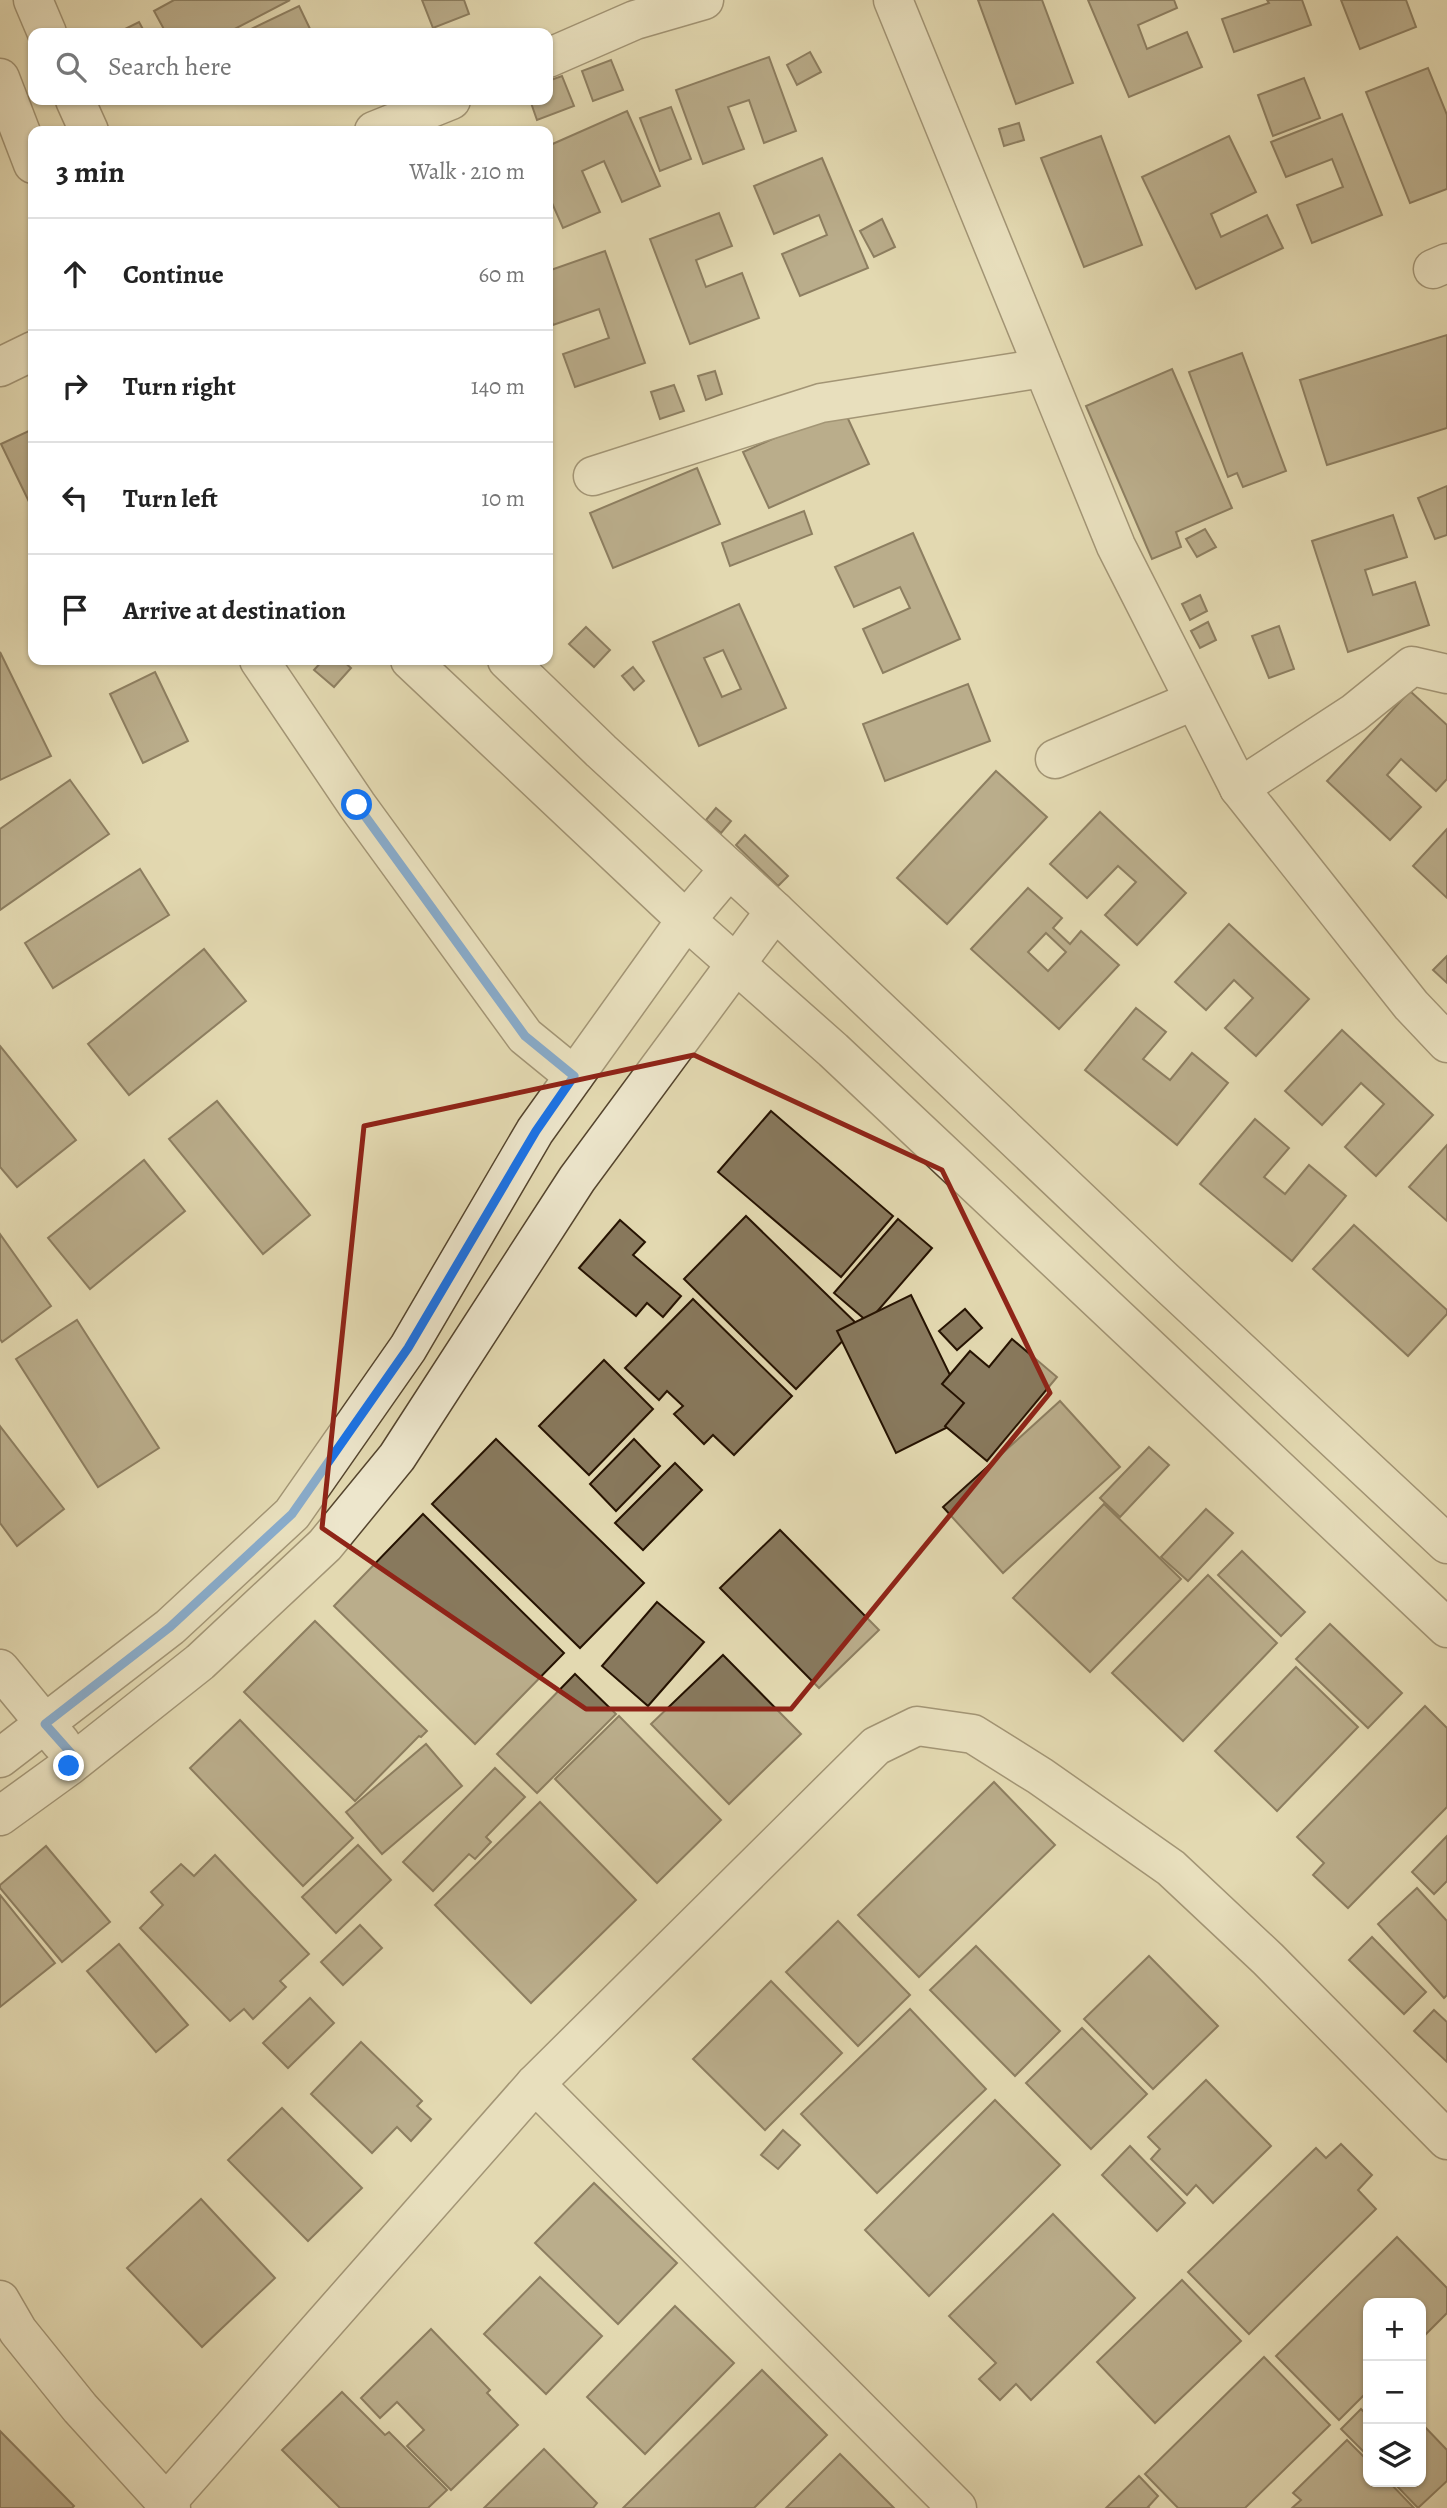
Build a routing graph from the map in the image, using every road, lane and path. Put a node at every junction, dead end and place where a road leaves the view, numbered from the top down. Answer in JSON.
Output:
{"nodes":[{"id":1,"x":33,"y":0,"type":"edge"},
{"id":2,"x":704,"y":0,"type":"edge"},
{"id":3,"x":893,"y":0,"type":"edge"},
{"id":4,"x":45,"y":28,"type":"edge"},
{"id":5,"x":553,"y":56,"type":"edge"},
{"id":6,"x":0,"y":78,"type":"edge"},
{"id":7,"x":77,"y":105,"type":"edge"},
{"id":8,"x":438,"y":105,"type":"edge"},
{"id":9,"x":87,"y":126,"type":"edge"},
{"id":10,"x":386,"y":126,"type":"edge"},
{"id":11,"x":28,"y":151,"type":"edge"},
{"id":12,"x":28,"y":353,"type":"edge"},
{"id":13,"x":0,"y":367,"type":"edge"},
{"id":14,"x":1043,"y":368,"type":"junction"},
{"id":15,"x":593,"y":476,"type":"dead end"},
{"id":16,"x":262,"y":665,"type":"edge"},
{"id":17,"x":415,"y":665,"type":"edge"},
{"id":18,"x":512,"y":665,"type":"edge"},
{"id":19,"x":1447,"y":674,"type":"edge"},
{"id":20,"x":1193,"y":701,"type":"junction"},
{"id":21,"x":1055,"y":759,"type":"dead end"},
{"id":22,"x":1239,"y":788,"type":"junction"},
{"id":23,"x":729,"y":869,"type":"junction"},
{"id":24,"x":775,"y":911,"type":"junction"},
{"id":25,"x":686,"y":920,"type":"junction"},
{"id":26,"x":734,"y":963,"type":"junction"},
{"id":27,"x":1447,"y":1043,"type":"edge"},
{"id":28,"x":574,"y":1076,"type":"junction"},
{"id":29,"x":1447,"y":1544,"type":"edge"},
{"id":30,"x":1447,"y":1628,"type":"edge"},
{"id":31,"x":0,"y":1669,"type":"edge"},
{"id":32,"x":45,"y":1724,"type":"junction"},
{"id":33,"x":0,"y":1758,"type":"edge"},
{"id":34,"x":77,"y":1760,"type":"junction"},
{"id":35,"x":0,"y":1816,"type":"edge"},
{"id":36,"x":535,"y":2084,"type":"junction"},
{"id":37,"x":1447,"y":2140,"type":"edge"},
{"id":38,"x":0,"y":2300,"type":"edge"},
{"id":39,"x":169,"y":2505,"type":"edge"},
{"id":40,"x":957,"y":2508,"type":"edge"}],
"edges":[{"from":1,"to":4,"type":"street"},
{"from":2,"to":5,"type":"street"},
{"from":3,"to":14,"type":"street"},
{"from":6,"to":11,"type":"street"},
{"from":7,"to":9,"type":"street"},
{"from":8,"to":10,"type":"street"},
{"from":12,"to":13,"type":"street"},
{"from":14,"to":15,"type":"street"},
{"from":14,"to":20,"type":"street"},
{"from":16,"to":28,"type":"street"},
{"from":17,"to":25,"type":"street"},
{"from":18,"to":23,"type":"street"},
{"from":19,"to":22,"type":"street"},
{"from":20,"to":21,"type":"street"},
{"from":20,"to":22,"type":"street"},
{"from":22,"to":27,"type":"street"},
{"from":23,"to":24,"type":"street"},
{"from":23,"to":25,"type":"street"},
{"from":24,"to":26,"type":"street"},
{"from":24,"to":29,"type":"street"},
{"from":25,"to":26,"type":"street"},
{"from":25,"to":28,"type":"street"},
{"from":26,"to":30,"type":"street"},
{"from":26,"to":34,"type":"street"},
{"from":28,"to":32,"type":"street"},
{"from":31,"to":32,"type":"street"},
{"from":32,"to":33,"type":"street"},
{"from":32,"to":34,"type":"street"},
{"from":34,"to":35,"type":"street"},
{"from":36,"to":37,"type":"street"},
{"from":36,"to":39,"type":"street"},
{"from":36,"to":40,"type":"street"},
{"from":38,"to":39,"type":"street"}]}
